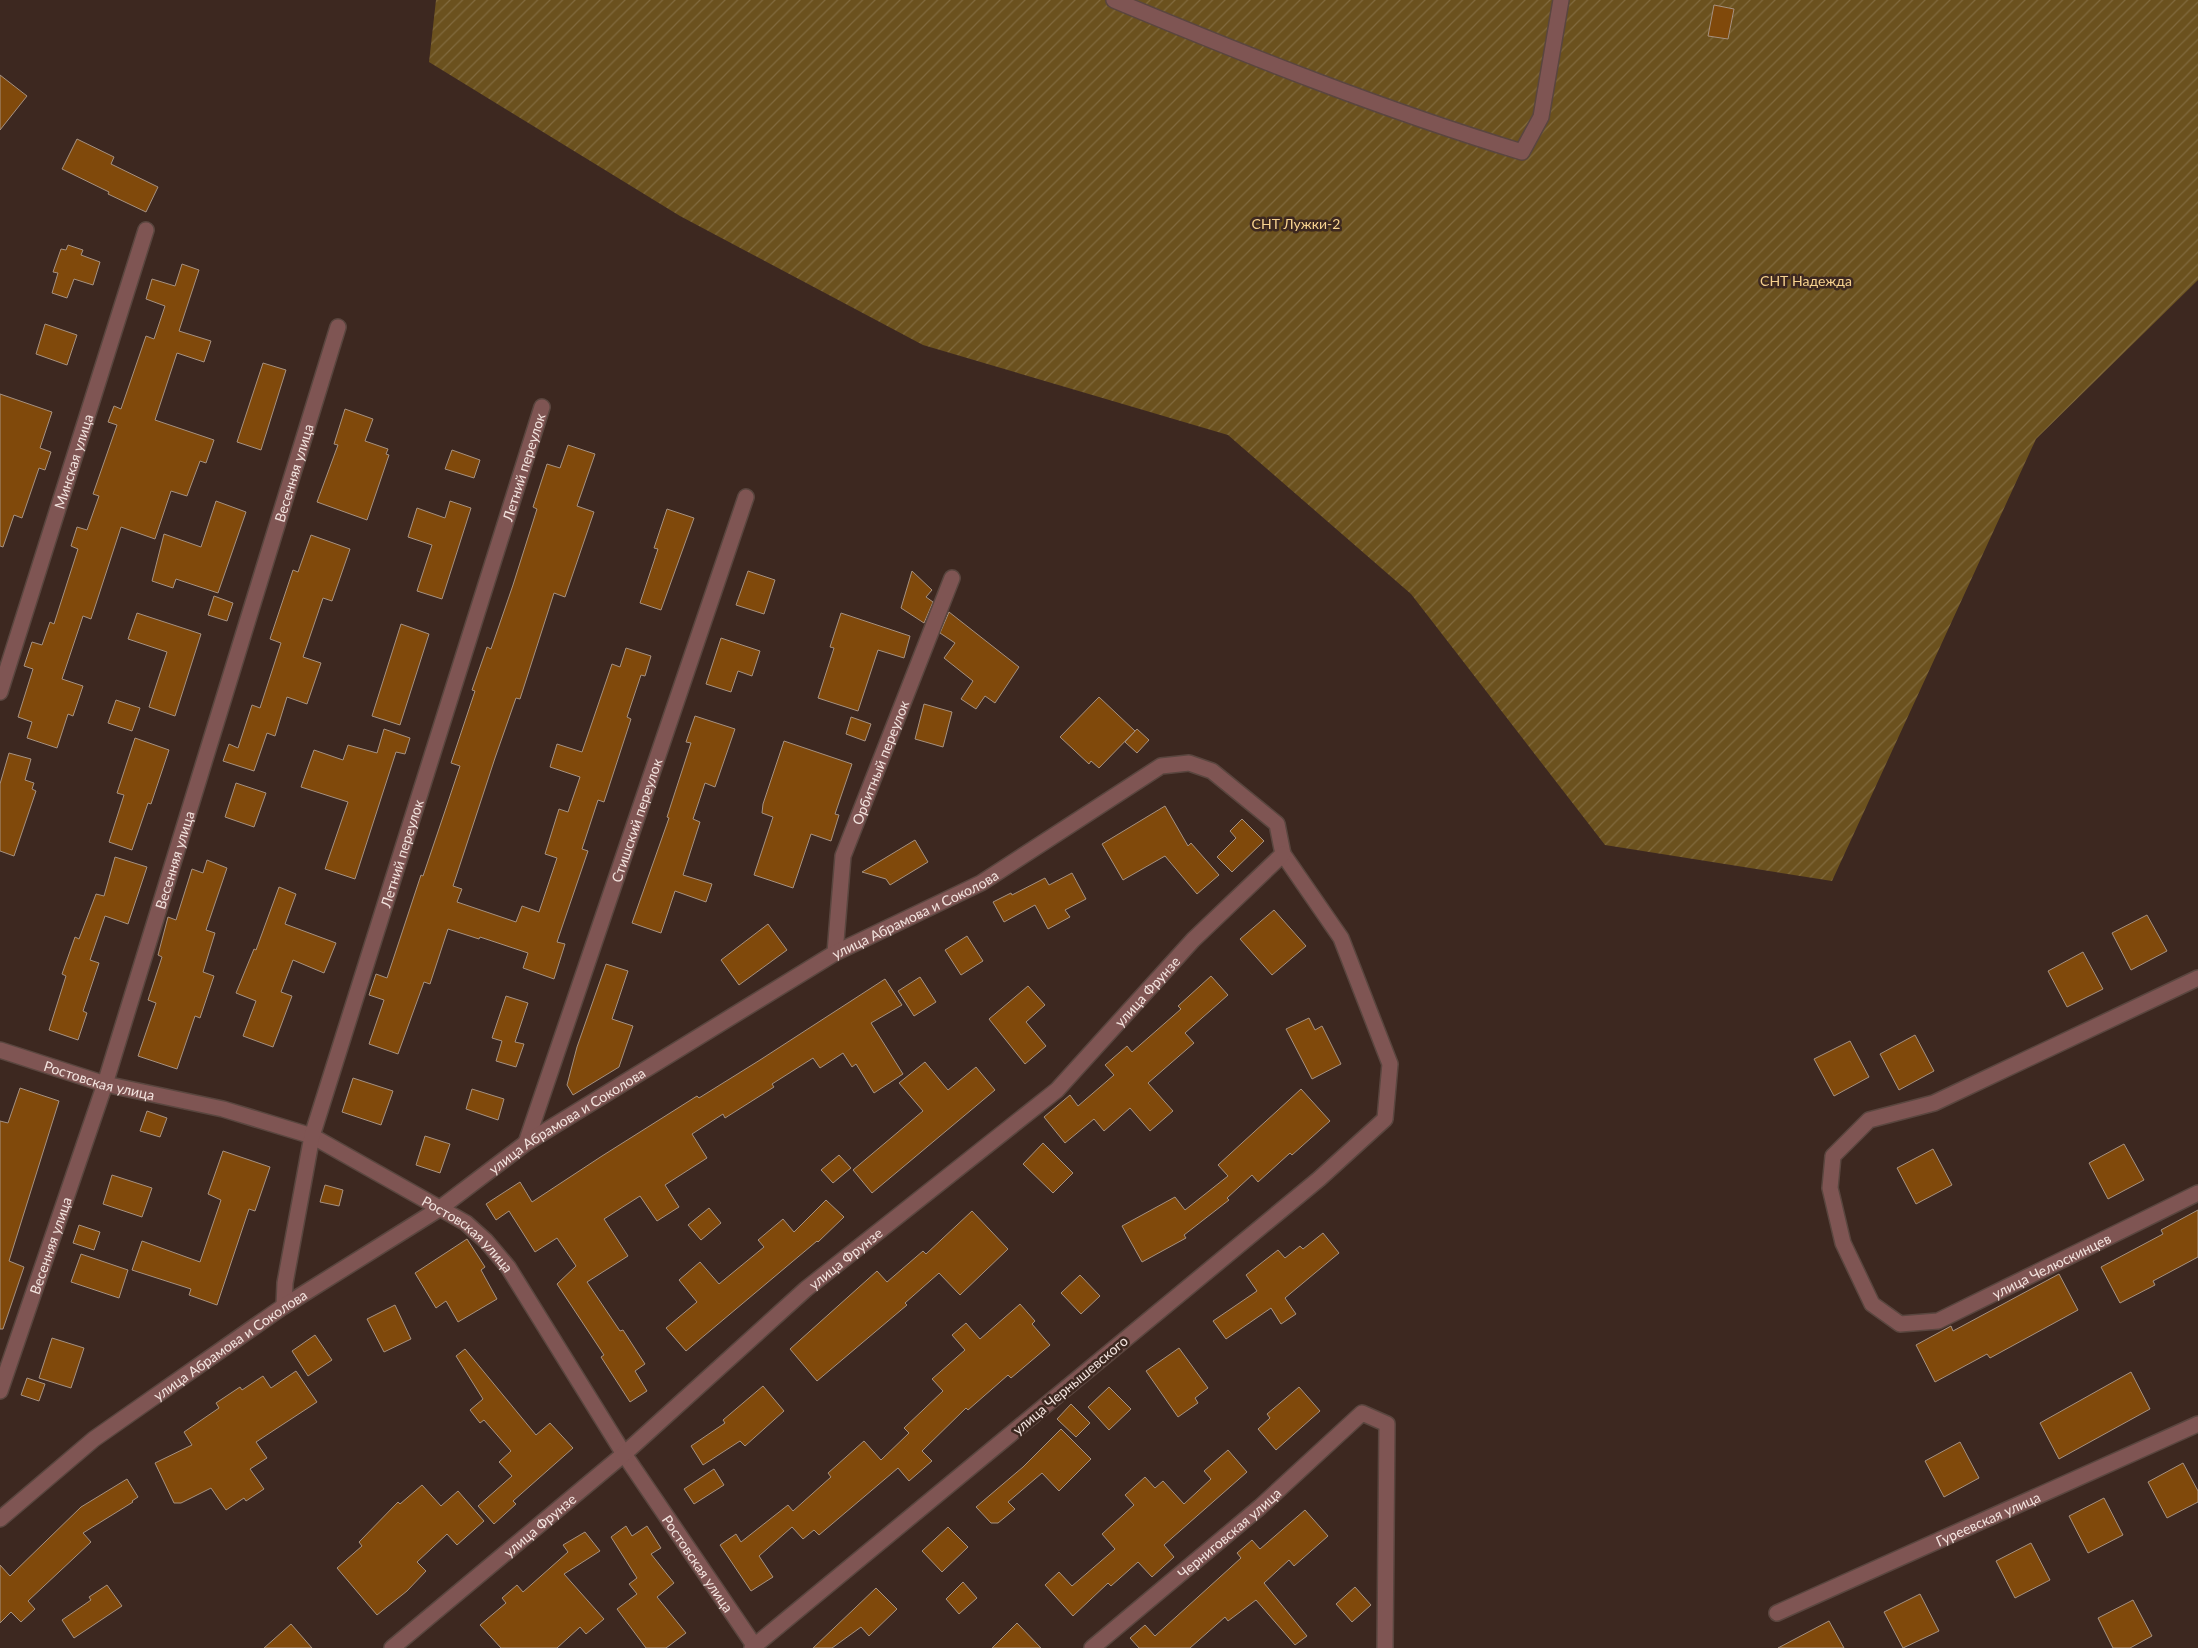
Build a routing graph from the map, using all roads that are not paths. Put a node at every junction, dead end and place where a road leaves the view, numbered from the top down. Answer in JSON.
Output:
{"nodes":[{"id":1,"x":1114,"y":0,"type":"edge"},
{"id":2,"x":1561,"y":0,"type":"edge"},
{"id":3,"x":146,"y":230,"type":"dead end"},
{"id":4,"x":338,"y":327,"type":"dead end"},
{"id":5,"x":542,"y":407,"type":"dead end"},
{"id":6,"x":746,"y":497,"type":"dead end"},
{"id":7,"x":952,"y":578,"type":"dead end"},
{"id":8,"x":0,"y":692,"type":"edge"},
{"id":9,"x":1283,"y":854,"type":"junction"},
{"id":10,"x":835,"y":953,"type":"junction"},
{"id":11,"x":2198,"y":978,"type":"edge"},
{"id":12,"x":0,"y":1050,"type":"edge"},
{"id":13,"x":105,"y":1084,"type":"junction"},
{"id":14,"x":312,"y":1136,"type":"junction"},
{"id":15,"x":526,"y":1143,"type":"junction"},
{"id":16,"x":2198,"y":1193,"type":"edge"},
{"id":17,"x":439,"y":1209,"type":"junction"},
{"id":18,"x":284,"y":1306,"type":"junction"},
{"id":19,"x":0,"y":1391,"type":"edge"},
{"id":20,"x":2198,"y":1424,"type":"edge"},
{"id":21,"x":624,"y":1454,"type":"junction"},
{"id":22,"x":0,"y":1519,"type":"edge"},
{"id":23,"x":1777,"y":1613,"type":"dead end"},
{"id":24,"x":754,"y":1647,"type":"edge"},
{"id":25,"x":392,"y":1648,"type":"edge"},
{"id":26,"x":1092,"y":1648,"type":"edge"},
{"id":27,"x":1385,"y":1648,"type":"edge"}],
"edges":[{"from":1,"to":2,"type":"street"},
{"from":3,"to":8,"type":"street","name":"Минская улица"},
{"from":4,"to":13,"type":"street","name":"Весенняя улица"},
{"from":5,"to":14,"type":"street","name":"Летний переулок"},
{"from":6,"to":15,"type":"street","name":"Стишский переулок"},
{"from":7,"to":10,"type":"street","name":"Орбитный переулок"},
{"from":9,"to":10,"type":"street","name":"улица Абрамова и Соколова"},
{"from":9,"to":21,"type":"street","name":"улица Фрунзе"},
{"from":9,"to":24,"type":"street","name":"улица Чернышевского"},
{"from":10,"to":15,"type":"street","name":"улица Абрамова и Соколова"},
{"from":11,"to":16,"type":"street","name":"улица Челюскинцев"},
{"from":12,"to":13,"type":"street","name":"Ростовская улица"},
{"from":13,"to":14,"type":"street","name":"Ростовская улица"},
{"from":13,"to":19,"type":"street","name":"Весенняя улица"},
{"from":14,"to":17,"type":"street","name":"Ростовская улица"},
{"from":14,"to":18,"type":"street","name":"Летний переулок"},
{"from":15,"to":17,"type":"street","name":"улица Абрамова и Соколова"},
{"from":17,"to":18,"type":"street","name":"улица Абрамова и Соколова"},
{"from":17,"to":21,"type":"street","name":"Ростовская улица"},
{"from":18,"to":22,"type":"street","name":"улица Абрамова и Соколова"},
{"from":20,"to":23,"type":"street","name":"Гуреевская улица"},
{"from":21,"to":24,"type":"street","name":"Ростовская улица"},
{"from":21,"to":25,"type":"street","name":"улица Фрунзе"},
{"from":26,"to":27,"type":"street","name":"Черниговская улица"}]}
